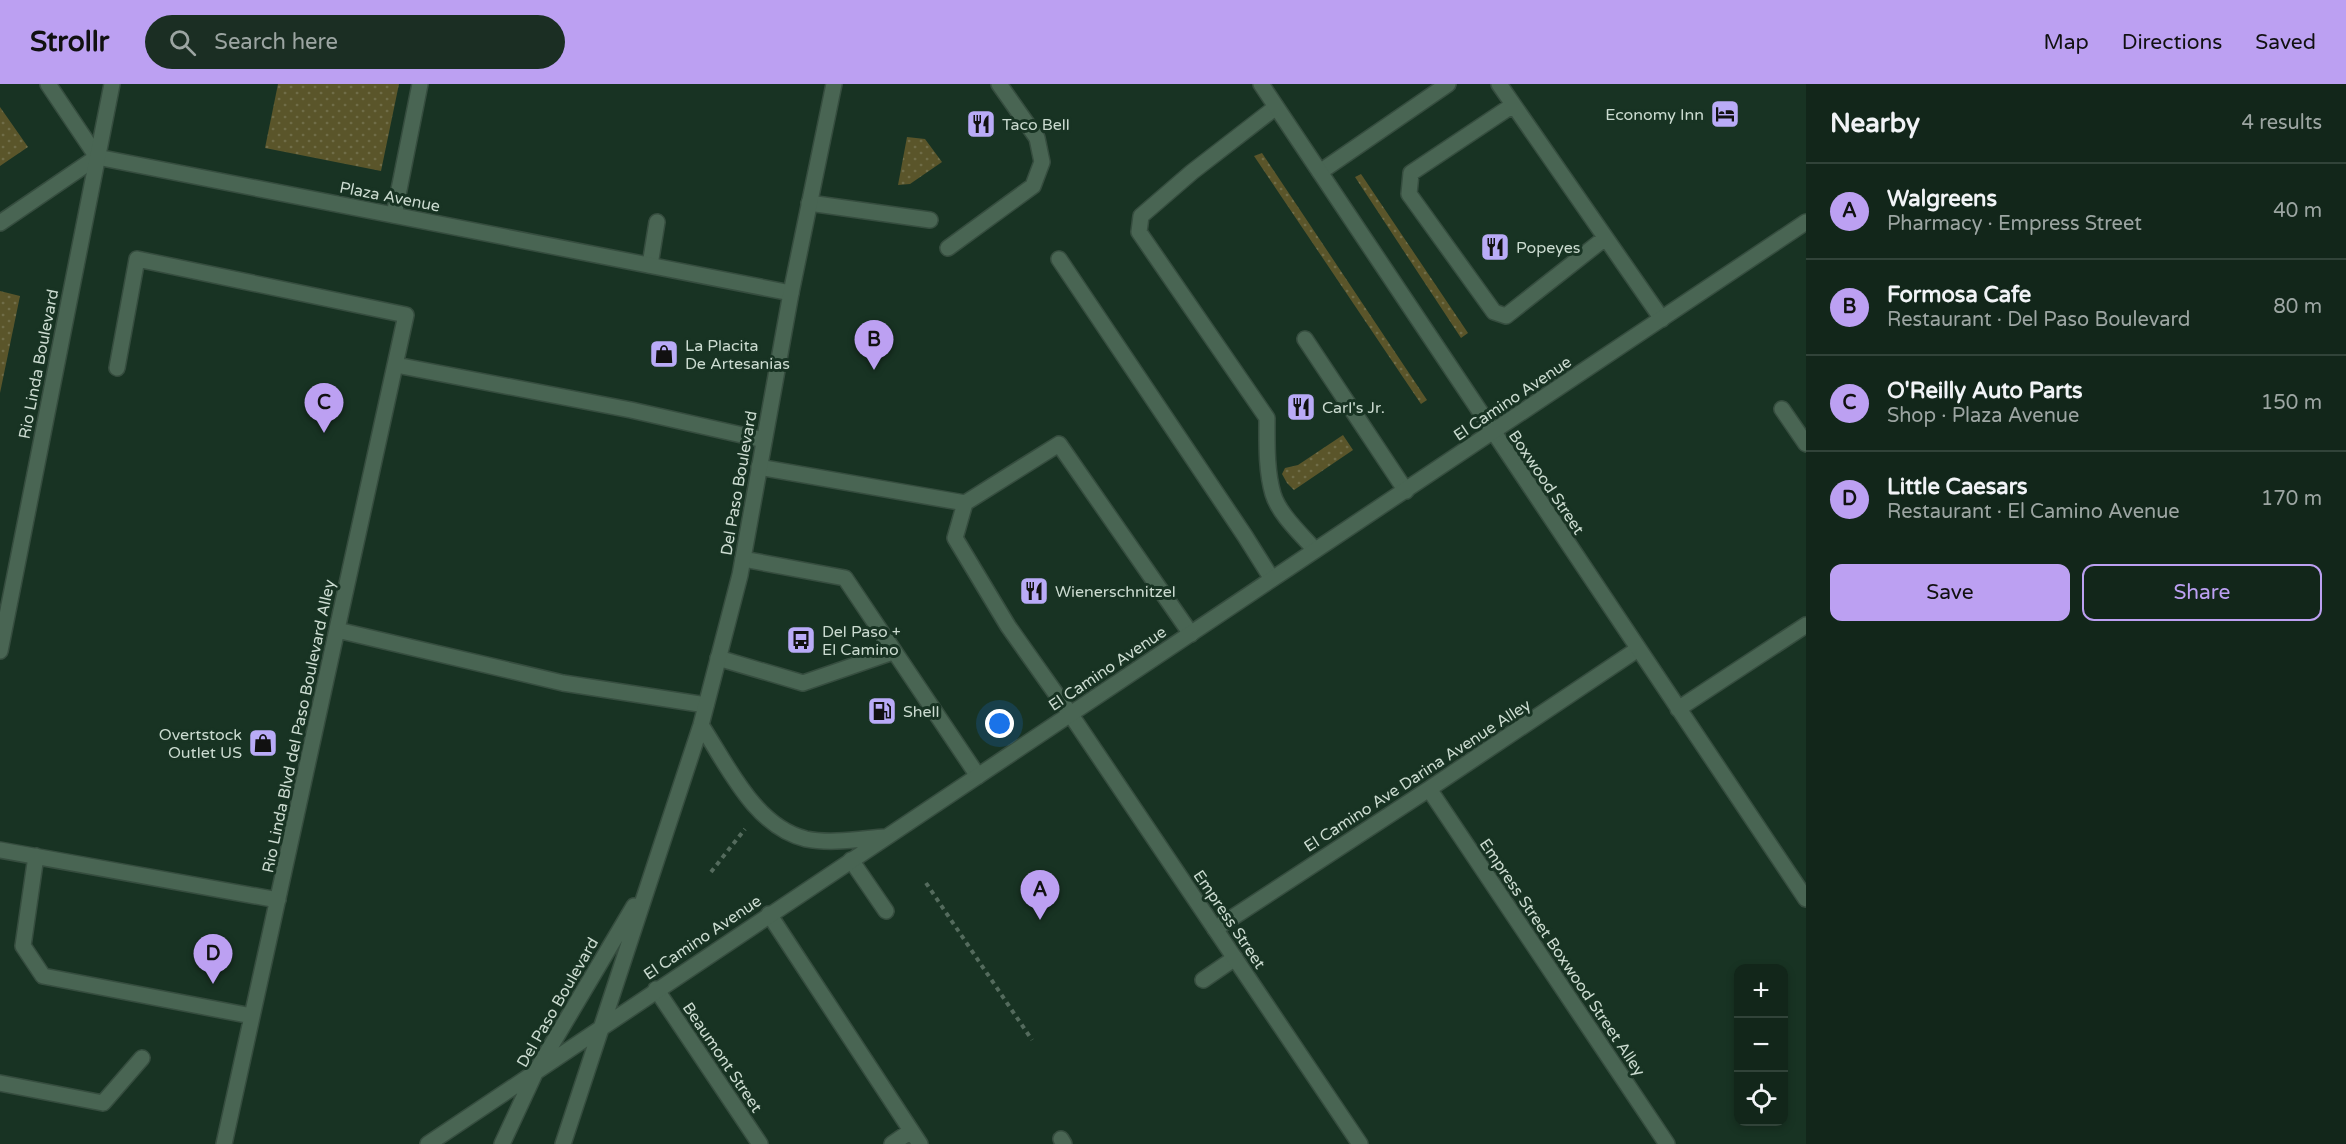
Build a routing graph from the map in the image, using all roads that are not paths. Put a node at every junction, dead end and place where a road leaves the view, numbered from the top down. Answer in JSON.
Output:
{"nodes":[{"id":1,"x":48,"y":84,"type":"edge"},
{"id":2,"x":112,"y":84,"type":"edge"},
{"id":3,"x":420,"y":84,"type":"edge"},
{"id":4,"x":834,"y":84,"type":"edge"},
{"id":5,"x":999,"y":84,"type":"edge"},
{"id":6,"x":1261,"y":84,"type":"edge"},
{"id":7,"x":1448,"y":84,"type":"edge"},
{"id":8,"x":1499,"y":84,"type":"edge"},
{"id":9,"x":1514,"y":105,"type":"junction"},
{"id":10,"x":1276,"y":107,"type":"junction"},
{"id":11,"x":97,"y":157,"type":"junction"},
{"id":12,"x":1320,"y":172,"type":"junction"},
{"id":13,"x":809,"y":203,"type":"junction"},
{"id":14,"x":394,"y":215,"type":"junction"},
{"id":15,"x":930,"y":220,"type":"dead end"},
{"id":16,"x":657,"y":222,"type":"dead end"},
{"id":17,"x":1806,"y":222,"type":"edge"},
{"id":18,"x":0,"y":223,"type":"edge"},
{"id":19,"x":1605,"y":238,"type":"junction"},
{"id":20,"x":948,"y":248,"type":"dead end"},
{"id":21,"x":1059,"y":259,"type":"dead end"},
{"id":22,"x":650,"y":265,"type":"junction"},
{"id":23,"x":791,"y":293,"type":"junction"},
{"id":24,"x":1662,"y":319,"type":"junction"},
{"id":25,"x":1305,"y":339,"type":"dead end"},
{"id":26,"x":396,"y":365,"type":"junction"},
{"id":27,"x":117,"y":368,"type":"dead end"},
{"id":28,"x":1782,"y":409,"type":"dead end"},
{"id":29,"x":1492,"y":433,"type":"junction"},
{"id":30,"x":764,"y":440,"type":"junction"},
{"id":31,"x":1806,"y":444,"type":"edge"},
{"id":32,"x":759,"y":467,"type":"junction"},
{"id":33,"x":1406,"y":490,"type":"junction"},
{"id":34,"x":965,"y":502,"type":"junction"},
{"id":35,"x":1315,"y":550,"type":"junction"},
{"id":36,"x":742,"y":559,"type":"junction"},
{"id":37,"x":1272,"y":579,"type":"junction"},
{"id":38,"x":1806,"y":625,"type":"edge"},
{"id":39,"x":338,"y":630,"type":"junction"},
{"id":40,"x":1191,"y":634,"type":"junction"},
{"id":41,"x":1638,"y":649,"type":"junction"},
{"id":42,"x":0,"y":651,"type":"edge"},
{"id":43,"x":893,"y":652,"type":"junction"},
{"id":44,"x":718,"y":658,"type":"junction"},
{"id":45,"x":706,"y":705,"type":"junction"},
{"id":46,"x":1678,"y":709,"type":"junction"},
{"id":47,"x":1071,"y":715,"type":"junction"},
{"id":48,"x":701,"y":725,"type":"junction"},
{"id":49,"x":978,"y":776,"type":"junction"},
{"id":50,"x":1429,"y":789,"type":"junction"},
{"id":51,"x":885,"y":837,"type":"junction"},
{"id":52,"x":0,"y":850,"type":"edge"},
{"id":53,"x":36,"y":856,"type":"junction"},
{"id":54,"x":851,"y":860,"type":"junction"},
{"id":55,"x":649,"y":880,"type":"junction"},
{"id":56,"x":1806,"y":899,"type":"edge"},
{"id":57,"x":278,"y":900,"type":"junction"},
{"id":58,"x":886,"y":910,"type":"dead end"},
{"id":59,"x":769,"y":915,"type":"junction"},
{"id":60,"x":1215,"y":929,"type":"junction"},
{"id":61,"x":1235,"y":958,"type":"junction"},
{"id":62,"x":1203,"y":980,"type":"dead end"},
{"id":63,"x":656,"y":989,"type":"junction"},
{"id":64,"x":252,"y":1016,"type":"junction"},
{"id":65,"x":602,"y":1027,"type":"junction"},
{"id":66,"x":142,"y":1059,"type":"dead end"},
{"id":67,"x":536,"y":1071,"type":"junction"},
{"id":68,"x":0,"y":1083,"type":"edge"},
{"id":69,"x":911,"y":1131,"type":"junction"},
{"id":70,"x":224,"y":1144,"type":"edge"},
{"id":71,"x":428,"y":1144,"type":"edge"},
{"id":72,"x":502,"y":1144,"type":"edge"},
{"id":73,"x":563,"y":1144,"type":"edge"},
{"id":74,"x":760,"y":1144,"type":"edge"},
{"id":75,"x":892,"y":1144,"type":"edge"},
{"id":76,"x":920,"y":1144,"type":"edge"},
{"id":77,"x":1360,"y":1144,"type":"edge"},
{"id":78,"x":1667,"y":1144,"type":"edge"}],
"edges":[{"from":1,"to":11,"type":"street"},
{"from":2,"to":11,"type":"street","name":"Rio Linda Boulevard"},
{"from":3,"to":14,"type":"street"},
{"from":4,"to":13,"type":"street","name":"Del Paso Boulevard"},
{"from":5,"to":20,"type":"street"},
{"from":6,"to":10,"type":"street","name":"Boxwood Street"},
{"from":7,"to":12,"type":"street"},
{"from":8,"to":9,"type":"street"},
{"from":9,"to":19,"type":"street"},
{"from":9,"to":19,"type":"street"},
{"from":10,"to":12,"type":"street","name":"Boxwood Street"},
{"from":10,"to":35,"type":"street"},
{"from":11,"to":14,"type":"street","name":"Plaza Avenue"},
{"from":11,"to":18,"type":"street"},
{"from":11,"to":42,"type":"street","name":"Rio Linda Boulevard"},
{"from":12,"to":29,"type":"street","name":"Boxwood Street"},
{"from":13,"to":15,"type":"street"},
{"from":13,"to":23,"type":"street","name":"Del Paso Boulevard"},
{"from":14,"to":22,"type":"street","name":"Plaza Avenue"},
{"from":16,"to":22,"type":"street"},
{"from":17,"to":24,"type":"street","name":"El Camino Avenue"},
{"from":19,"to":24,"type":"street"},
{"from":21,"to":37,"type":"street"},
{"from":22,"to":23,"type":"street","name":"Plaza Avenue"},
{"from":23,"to":30,"type":"street","name":"Del Paso Boulevard"},
{"from":24,"to":29,"type":"street","name":"El Camino Avenue"},
{"from":25,"to":33,"type":"street"},
{"from":26,"to":27,"type":"street","name":"Rio Linda Blvd del Paso Boulevard Alley"},
{"from":26,"to":30,"type":"street"},
{"from":26,"to":39,"type":"street","name":"Rio Linda Blvd del Paso Boulevard Alley"},
{"from":28,"to":31,"type":"street"},
{"from":29,"to":33,"type":"street","name":"El Camino Avenue"},
{"from":29,"to":41,"type":"street","name":"Boxwood Street"},
{"from":30,"to":32,"type":"street","name":"Del Paso Boulevard"},
{"from":32,"to":34,"type":"street"},
{"from":32,"to":36,"type":"street","name":"Del Paso Boulevard"},
{"from":33,"to":35,"type":"street","name":"El Camino Avenue"},
{"from":34,"to":40,"type":"street"},
{"from":34,"to":47,"type":"street","name":"Empress Street"},
{"from":35,"to":37,"type":"street","name":"El Camino Avenue"},
{"from":36,"to":43,"type":"street"},
{"from":36,"to":44,"type":"street","name":"Del Paso Boulevard"},
{"from":37,"to":40,"type":"street","name":"El Camino Avenue"},
{"from":38,"to":46,"type":"street"},
{"from":39,"to":45,"type":"street"},
{"from":39,"to":57,"type":"street","name":"Rio Linda Blvd del Paso Boulevard Alley"},
{"from":40,"to":47,"type":"street","name":"El Camino Avenue"},
{"from":41,"to":46,"type":"street","name":"Boxwood Street"},
{"from":41,"to":50,"type":"street","name":"El Camino Ave Darina Avenue Alley"},
{"from":43,"to":44,"type":"street"},
{"from":43,"to":49,"type":"street"},
{"from":44,"to":45,"type":"street","name":"Del Paso Boulevard"},
{"from":45,"to":48,"type":"street","name":"Del Paso Boulevard"},
{"from":46,"to":56,"type":"street","name":"Boxwood Street"},
{"from":47,"to":49,"type":"street","name":"El Camino Avenue"},
{"from":47,"to":60,"type":"street","name":"Empress Street"},
{"from":48,"to":51,"type":"street"},
{"from":48,"to":55,"type":"street","name":"Del Paso Boulevard"},
{"from":49,"to":51,"type":"street","name":"El Camino Avenue"},
{"from":50,"to":60,"type":"street","name":"El Camino Ave Darina Avenue Alley"},
{"from":50,"to":78,"type":"street","name":"Empress Street Boxwood Street Alley"},
{"from":51,"to":54,"type":"street","name":"El Camino Avenue"},
{"from":52,"to":53,"type":"street"},
{"from":53,"to":57,"type":"street"},
{"from":53,"to":64,"type":"street"},
{"from":54,"to":58,"type":"street"},
{"from":54,"to":59,"type":"street","name":"El Camino Avenue"},
{"from":55,"to":65,"type":"street","name":"Del Paso Boulevard"},
{"from":55,"to":67,"type":"street","name":"Del Paso Boulevard"},
{"from":57,"to":64,"type":"street","name":"Rio Linda Blvd del Paso Boulevard Alley"},
{"from":59,"to":63,"type":"street","name":"El Camino Avenue"},
{"from":59,"to":69,"type":"street"},
{"from":60,"to":61,"type":"street","name":"Empress Street"},
{"from":61,"to":62,"type":"street"},
{"from":61,"to":77,"type":"street","name":"Empress Street"},
{"from":63,"to":65,"type":"street","name":"El Camino Avenue"},
{"from":63,"to":74,"type":"street","name":"Beaumont Street"},
{"from":64,"to":70,"type":"street","name":"Rio Linda Blvd del Paso Boulevard Alley"},
{"from":65,"to":67,"type":"street","name":"El Camino Avenue"},
{"from":65,"to":73,"type":"street","name":"Del Paso Boulevard"},
{"from":66,"to":68,"type":"street"},
{"from":67,"to":71,"type":"street","name":"El Camino Avenue"},
{"from":67,"to":72,"type":"street","name":"Del Paso Boulevard"},
{"from":69,"to":75,"type":"street"},
{"from":69,"to":76,"type":"street"}]}
